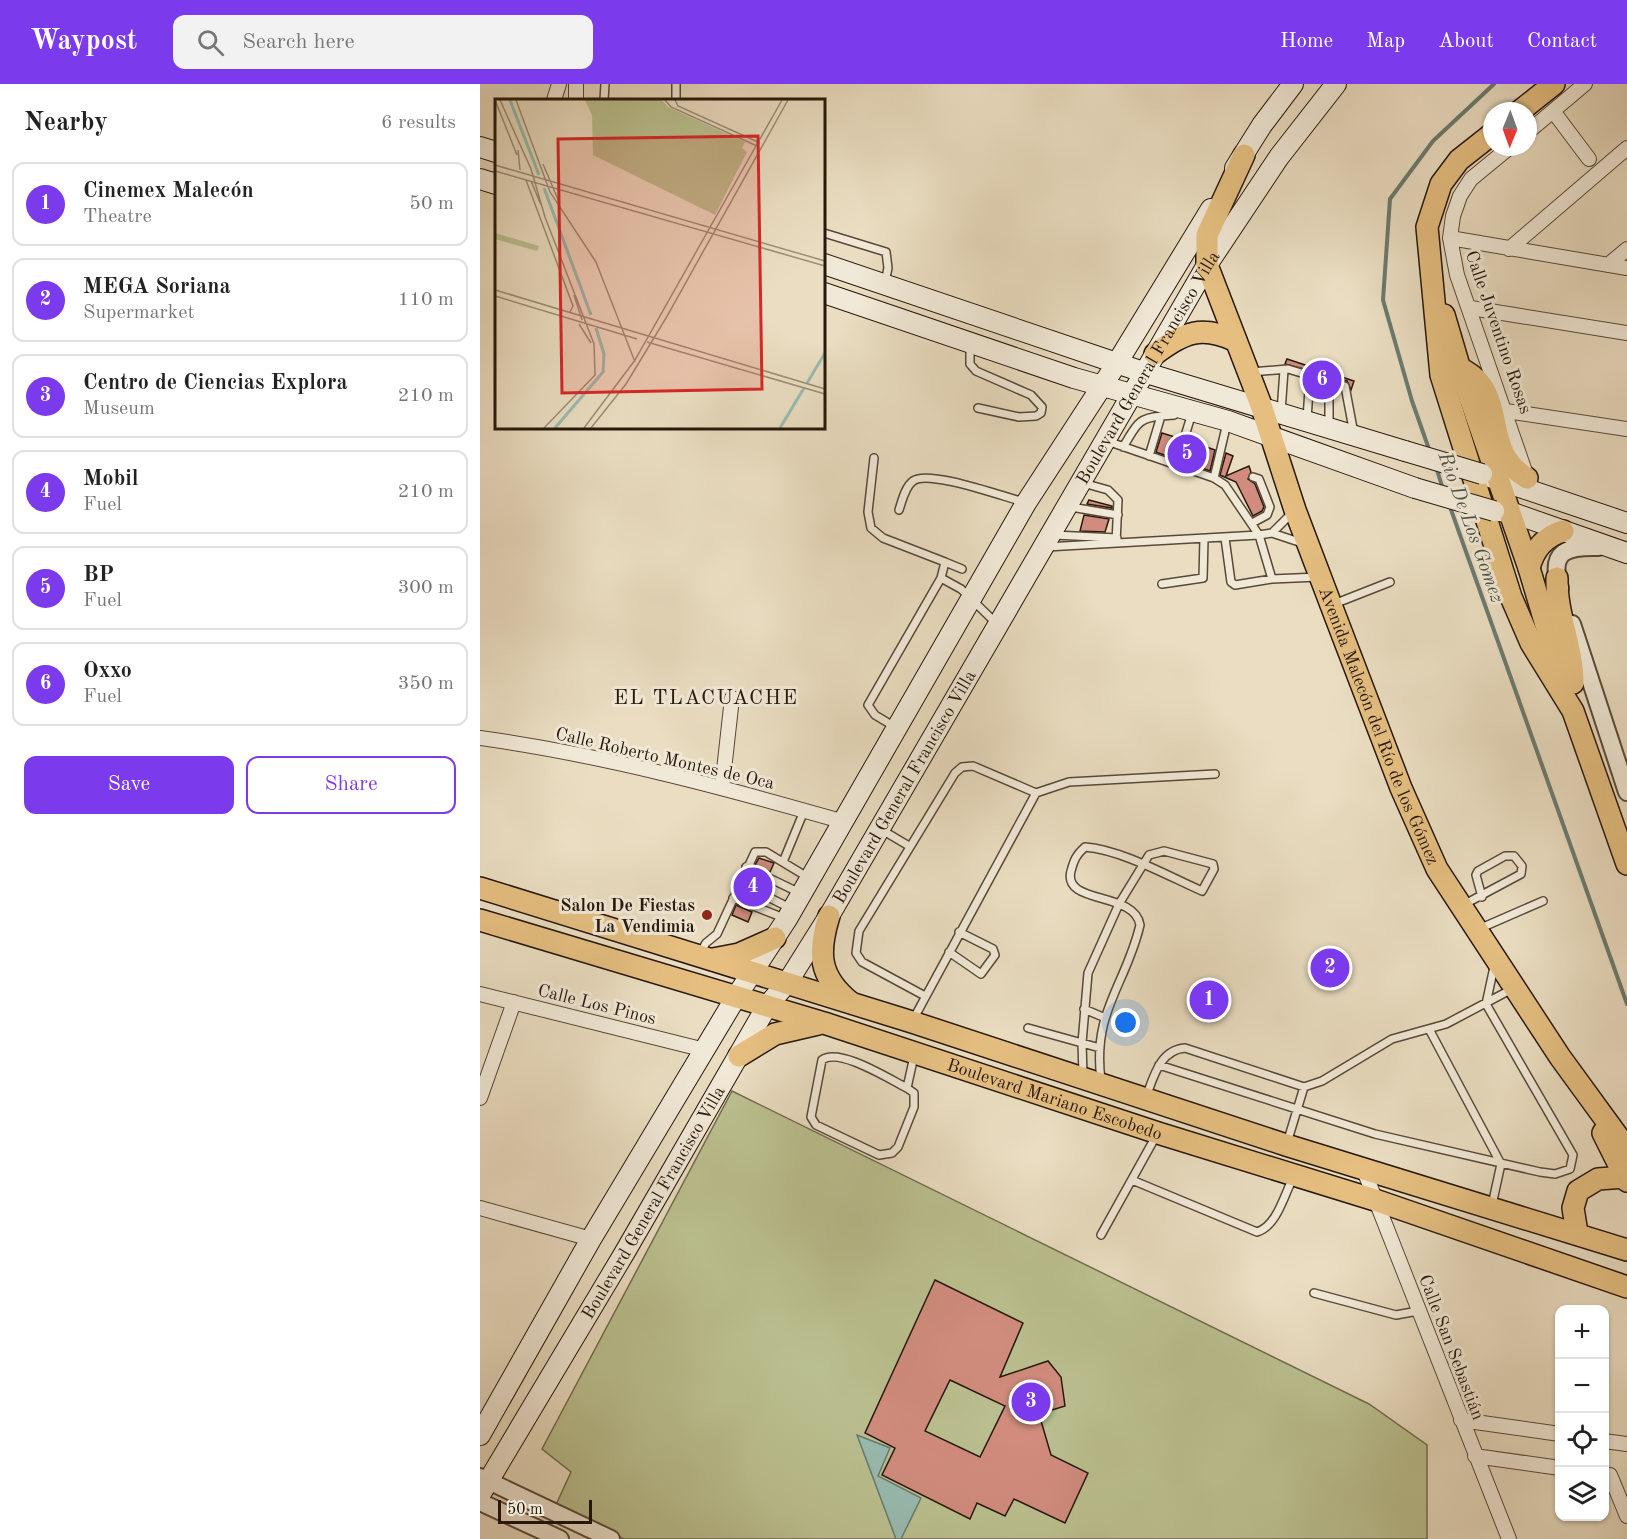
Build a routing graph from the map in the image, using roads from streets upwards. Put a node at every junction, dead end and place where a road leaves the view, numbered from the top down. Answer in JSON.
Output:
{"nodes":[{"id":1,"x":559,"y":84,"type":"edge"},
{"id":2,"x":1293,"y":84,"type":"edge"},
{"id":3,"x":1336,"y":84,"type":"edge"},
{"id":4,"x":1554,"y":84,"type":"edge"},
{"id":5,"x":1584,"y":84,"type":"edge"},
{"id":6,"x":554,"y":99,"type":"edge"},
{"id":7,"x":1531,"y":102,"type":"edge"},
{"id":8,"x":1553,"y":111,"type":"junction"},
{"id":9,"x":1537,"y":124,"type":"edge"},
{"id":10,"x":1483,"y":141,"type":"edge"},
{"id":11,"x":480,"y":147,"type":"edge"},
{"id":12,"x":1627,"y":148,"type":"edge"},
{"id":13,"x":495,"y":152,"type":"edge"},
{"id":14,"x":1244,"y":155,"type":"junction"},
{"id":15,"x":1499,"y":156,"type":"edge"},
{"id":16,"x":1589,"y":159,"type":"dead end"},
{"id":17,"x":480,"y":179,"type":"edge"},
{"id":18,"x":495,"y":184,"type":"edge"},
{"id":19,"x":1450,"y":238,"type":"junction"},
{"id":20,"x":1509,"y":249,"type":"junction"},
{"id":21,"x":1627,"y":249,"type":"edge"},
{"id":22,"x":825,"y":264,"type":"edge"},
{"id":23,"x":1429,"y":265,"type":"junction"},
{"id":24,"x":1608,"y":265,"type":"junction"},
{"id":25,"x":1207,"y":266,"type":"junction"},
{"id":26,"x":1627,"y":268,"type":"edge"},
{"id":27,"x":825,"y":293,"type":"edge"},
{"id":28,"x":1471,"y":308,"type":"junction"},
{"id":29,"x":1627,"y":333,"type":"edge"},
{"id":30,"x":1236,"y":341,"type":"junction"},
{"id":31,"x":1155,"y":354,"type":"junction"},
{"id":32,"x":1117,"y":363,"type":"junction"},
{"id":33,"x":1459,"y":366,"type":"junction"},
{"id":34,"x":1143,"y":372,"type":"junction"},
{"id":35,"x":1074,"y":378,"type":"junction"},
{"id":36,"x":1102,"y":386,"type":"junction"},
{"id":37,"x":1131,"y":393,"type":"junction"},
{"id":38,"x":1261,"y":405,"type":"junction"},
{"id":39,"x":1506,"y":411,"type":"junction"},
{"id":40,"x":1085,"y":413,"type":"junction"},
{"id":41,"x":1627,"y":429,"type":"edge"},
{"id":42,"x":1271,"y":436,"type":"junction"},
{"id":43,"x":1490,"y":477,"type":"junction"},
{"id":44,"x":1527,"y":477,"type":"junction"},
{"id":45,"x":1502,"y":512,"type":"junction"},
{"id":46,"x":1627,"y":523,"type":"edge"},
{"id":47,"x":1563,"y":531,"type":"junction"},
{"id":48,"x":1620,"y":550,"type":"edge"},
{"id":49,"x":1529,"y":568,"type":"junction"},
{"id":50,"x":1557,"y":578,"type":"junction"},
{"id":51,"x":732,"y":698,"type":"dead end"},
{"id":52,"x":1573,"y":711,"type":"junction"},
{"id":53,"x":480,"y":738,"type":"edge"},
{"id":54,"x":722,"y":788,"type":"junction"},
{"id":55,"x":1627,"y":792,"type":"edge"},
{"id":56,"x":841,"y":821,"type":"junction"},
{"id":57,"x":1627,"y":864,"type":"edge"},
{"id":58,"x":480,"y":888,"type":"edge"},
{"id":59,"x":829,"y":916,"type":"junction"},
{"id":60,"x":480,"y":920,"type":"edge"},
{"id":61,"x":775,"y":938,"type":"junction"},
{"id":62,"x":704,"y":957,"type":"junction"},
{"id":63,"x":753,"y":971,"type":"junction"},
{"id":64,"x":788,"y":983,"type":"junction"},
{"id":65,"x":480,"y":994,"type":"edge"},
{"id":66,"x":736,"y":997,"type":"junction"},
{"id":67,"x":514,"y":1002,"type":"junction"},
{"id":68,"x":767,"y":1006,"type":"junction"},
{"id":69,"x":858,"y":1007,"type":"junction"},
{"id":70,"x":824,"y":1023,"type":"junction"},
{"id":71,"x":705,"y":1050,"type":"junction"},
{"id":72,"x":739,"y":1056,"type":"junction"},
{"id":73,"x":1560,"y":1057,"type":"junction"},
{"id":74,"x":480,"y":1098,"type":"edge"},
{"id":75,"x":1286,"y":1145,"type":"junction"},
{"id":76,"x":1627,"y":1149,"type":"edge"},
{"id":77,"x":1262,"y":1166,"type":"junction"},
{"id":78,"x":1363,"y":1168,"type":"junction"},
{"id":79,"x":1626,"y":1179,"type":"edge"},
{"id":80,"x":1375,"y":1200,"type":"junction"},
{"id":81,"x":480,"y":1208,"type":"edge"},
{"id":82,"x":1627,"y":1230,"type":"edge"},
{"id":83,"x":1577,"y":1233,"type":"junction"},
{"id":84,"x":591,"y":1239,"type":"junction"},
{"id":85,"x":1597,"y":1241,"type":"junction"},
{"id":86,"x":1627,"y":1250,"type":"edge"},
{"id":87,"x":1627,"y":1287,"type":"edge"},
{"id":88,"x":1461,"y":1420,"type":"junction"},
{"id":89,"x":1555,"y":1433,"type":"edge"},
{"id":90,"x":480,"y":1435,"type":"edge"},
{"id":91,"x":1609,"y":1442,"type":"edge"},
{"id":92,"x":1627,"y":1444,"type":"edge"},
{"id":93,"x":1475,"y":1456,"type":"junction"},
{"id":94,"x":1555,"y":1467,"type":"edge"},
{"id":95,"x":1609,"y":1474,"type":"edge"},
{"id":96,"x":1609,"y":1478,"type":"edge"},
{"id":97,"x":1627,"y":1478,"type":"edge"},
{"id":98,"x":483,"y":1484,"type":"edge"},
{"id":99,"x":480,"y":1502,"type":"edge"},
{"id":100,"x":1627,"y":1516,"type":"edge"},
{"id":101,"x":560,"y":1539,"type":"edge"},
{"id":102,"x":611,"y":1539,"type":"edge"},
{"id":103,"x":1509,"y":1539,"type":"edge"}],
"edges":[{"from":1,"to":6,"type":"street"},
{"from":2,"to":14,"type":"main road","name":"Boulevard General Francisco Villa"},
{"from":3,"to":25,"type":"main road","name":"Boulevard General Francisco Villa"},
{"from":4,"to":7,"type":"main road"},
{"from":5,"to":8,"type":"street"},
{"from":8,"to":9,"type":"street"},
{"from":8,"to":16,"type":"street"},
{"from":10,"to":23,"type":"main road"},
{"from":11,"to":13,"type":"main road"},
{"from":12,"to":20,"type":"street"},
{"from":14,"to":25,"type":"main road"},
{"from":14,"to":32,"type":"main road","name":"Boulevard General Francisco Villa"},
{"from":15,"to":19,"type":"street","name":"Calle Juventino Rosas"},
{"from":17,"to":18,"type":"main road"},
{"from":19,"to":20,"type":"street"},
{"from":19,"to":28,"type":"street","name":"Calle Juventino Rosas"},
{"from":20,"to":24,"type":"street"},
{"from":21,"to":24,"type":"street"},
{"from":22,"to":32,"type":"main road"},
{"from":23,"to":33,"type":"main road"},
{"from":23,"to":52,"type":"main road"},
{"from":24,"to":26,"type":"street"},
{"from":25,"to":30,"type":"main road","name":"Avenida Malecón del Río de los Gómez"},
{"from":25,"to":31,"type":"main road","name":"Boulevard General Francisco Villa"},
{"from":27,"to":35,"type":"main road"},
{"from":28,"to":29,"type":"street"},
{"from":28,"to":39,"type":"street","name":"Calle Juventino Rosas"},
{"from":30,"to":31,"type":"main road"},
{"from":30,"to":38,"type":"main road","name":"Avenida Malecón del Río de los Gómez"},
{"from":31,"to":34,"type":"main road","name":"Boulevard General Francisco Villa"},
{"from":32,"to":34,"type":"main road"},
{"from":32,"to":36,"type":"main road","name":"Boulevard General Francisco Villa"},
{"from":33,"to":43,"type":"main road"},
{"from":33,"to":44,"type":"main road"},
{"from":34,"to":37,"type":"main road","name":"Boulevard General Francisco Villa"},
{"from":34,"to":38,"type":"main road"},
{"from":35,"to":36,"type":"main road"},
{"from":35,"to":40,"type":"main road"},
{"from":36,"to":37,"type":"main road"},
{"from":36,"to":40,"type":"main road","name":"Boulevard General Francisco Villa"},
{"from":37,"to":42,"type":"main road"},
{"from":37,"to":59,"type":"main road","name":"Boulevard General Francisco Villa"},
{"from":38,"to":42,"type":"main road","name":"Avenida Malecón del Río de los Gómez"},
{"from":38,"to":43,"type":"main road","bridge":true},
{"from":39,"to":41,"type":"street"},
{"from":39,"to":44,"type":"street","name":"Calle Juventino Rosas"},
{"from":40,"to":56,"type":"main road","name":"Boulevard General Francisco Villa"},
{"from":42,"to":45,"type":"main road","bridge":true},
{"from":42,"to":73,"type":"main road","name":"Avenida Malecón del Río de los Gómez"},
{"from":43,"to":45,"type":"main road"},
{"from":43,"to":46,"type":"main road"},
{"from":44,"to":46,"type":"street"},
{"from":45,"to":47,"type":"main road"},
{"from":45,"to":49,"type":"main road"},
{"from":47,"to":48,"type":"main road"},
{"from":47,"to":49,"type":"main road"},
{"from":48,"to":50,"type":"street"},
{"from":49,"to":52,"type":"main road"},
{"from":50,"to":52,"type":"main road"},
{"from":50,"to":55,"type":"street"},
{"from":51,"to":54,"type":"street"},
{"from":52,"to":57,"type":"main road"},
{"from":53,"to":54,"type":"street","name":"Calle Roberto Montes de Oca"},
{"from":54,"to":56,"type":"street","name":"Calle Roberto Montes de Oca"},
{"from":56,"to":61,"type":"main road","name":"Boulevard General Francisco Villa"},
{"from":58,"to":62,"type":"main road","name":"Boulevard Mariano Escobedo"},
{"from":59,"to":64,"type":"main road","name":"Boulevard General Francisco Villa"},
{"from":59,"to":69,"type":"main road"},
{"from":60,"to":66,"type":"main road","name":"Boulevard Mariano Escobedo"},
{"from":61,"to":62,"type":"main road"},
{"from":61,"to":63,"type":"main road","name":"Boulevard General Francisco Villa"},
{"from":62,"to":63,"type":"main road","name":"Boulevard Mariano Escobedo"},
{"from":63,"to":64,"type":"main road","name":"Boulevard Mariano Escobedo"},
{"from":63,"to":66,"type":"main road","name":"Boulevard General Francisco Villa"},
{"from":64,"to":68,"type":"main road","name":"Boulevard General Francisco Villa"},
{"from":64,"to":69,"type":"main road","name":"Boulevard Mariano Escobedo"},
{"from":65,"to":67,"type":"street","name":"Calle Los Pinos"},
{"from":66,"to":68,"type":"main road","name":"Boulevard Mariano Escobedo"},
{"from":66,"to":71,"type":"main road","name":"Boulevard General Francisco Villa"},
{"from":67,"to":71,"type":"street","name":"Calle Los Pinos"},
{"from":67,"to":74,"type":"street"},
{"from":68,"to":70,"type":"main road","name":"Boulevard Mariano Escobedo"},
{"from":68,"to":72,"type":"main road","name":"Boulevard General Francisco Villa"},
{"from":69,"to":75,"type":"main road","name":"Boulevard Mariano Escobedo"},
{"from":70,"to":72,"type":"main road"},
{"from":70,"to":77,"type":"main road","name":"Boulevard Mariano Escobedo"},
{"from":71,"to":84,"type":"main road","name":"Boulevard General Francisco Villa"},
{"from":72,"to":98,"type":"main road","name":"Boulevard General Francisco Villa"},
{"from":73,"to":76,"type":"main road","name":"Avenida Malecón del Río de los Gómez"},
{"from":73,"to":79,"type":"main road"},
{"from":75,"to":77,"type":"main road"},
{"from":75,"to":78,"type":"main road","name":"Boulevard Mariano Escobedo"},
{"from":77,"to":80,"type":"main road","name":"Boulevard Mariano Escobedo"},
{"from":78,"to":80,"type":"street","name":"Calle San Sebastián"},
{"from":78,"to":83,"type":"main road","name":"Boulevard Mariano Escobedo"},
{"from":79,"to":83,"type":"main road"},
{"from":80,"to":87,"type":"main road","name":"Boulevard Mariano Escobedo"},
{"from":80,"to":88,"type":"street","name":"Calle San Sebastián"},
{"from":81,"to":84,"type":"street"},
{"from":82,"to":85,"type":"main road"},
{"from":83,"to":85,"type":"main road","name":"Boulevard Mariano Escobedo"},
{"from":84,"to":90,"type":"main road","name":"Boulevard General Francisco Villa"},
{"from":85,"to":86,"type":"main road","name":"Boulevard Mariano Escobedo"},
{"from":88,"to":89,"type":"street"},
{"from":88,"to":93,"type":"street","name":"Calle San Sebastián"},
{"from":91,"to":92,"type":"street"},
{"from":93,"to":94,"type":"street"},
{"from":93,"to":103,"type":"street","name":"Calle San Sebastián"},
{"from":95,"to":97,"type":"street"},
{"from":96,"to":100,"type":"street"},
{"from":98,"to":102,"type":"street"},
{"from":99,"to":101,"type":"street"}]}
